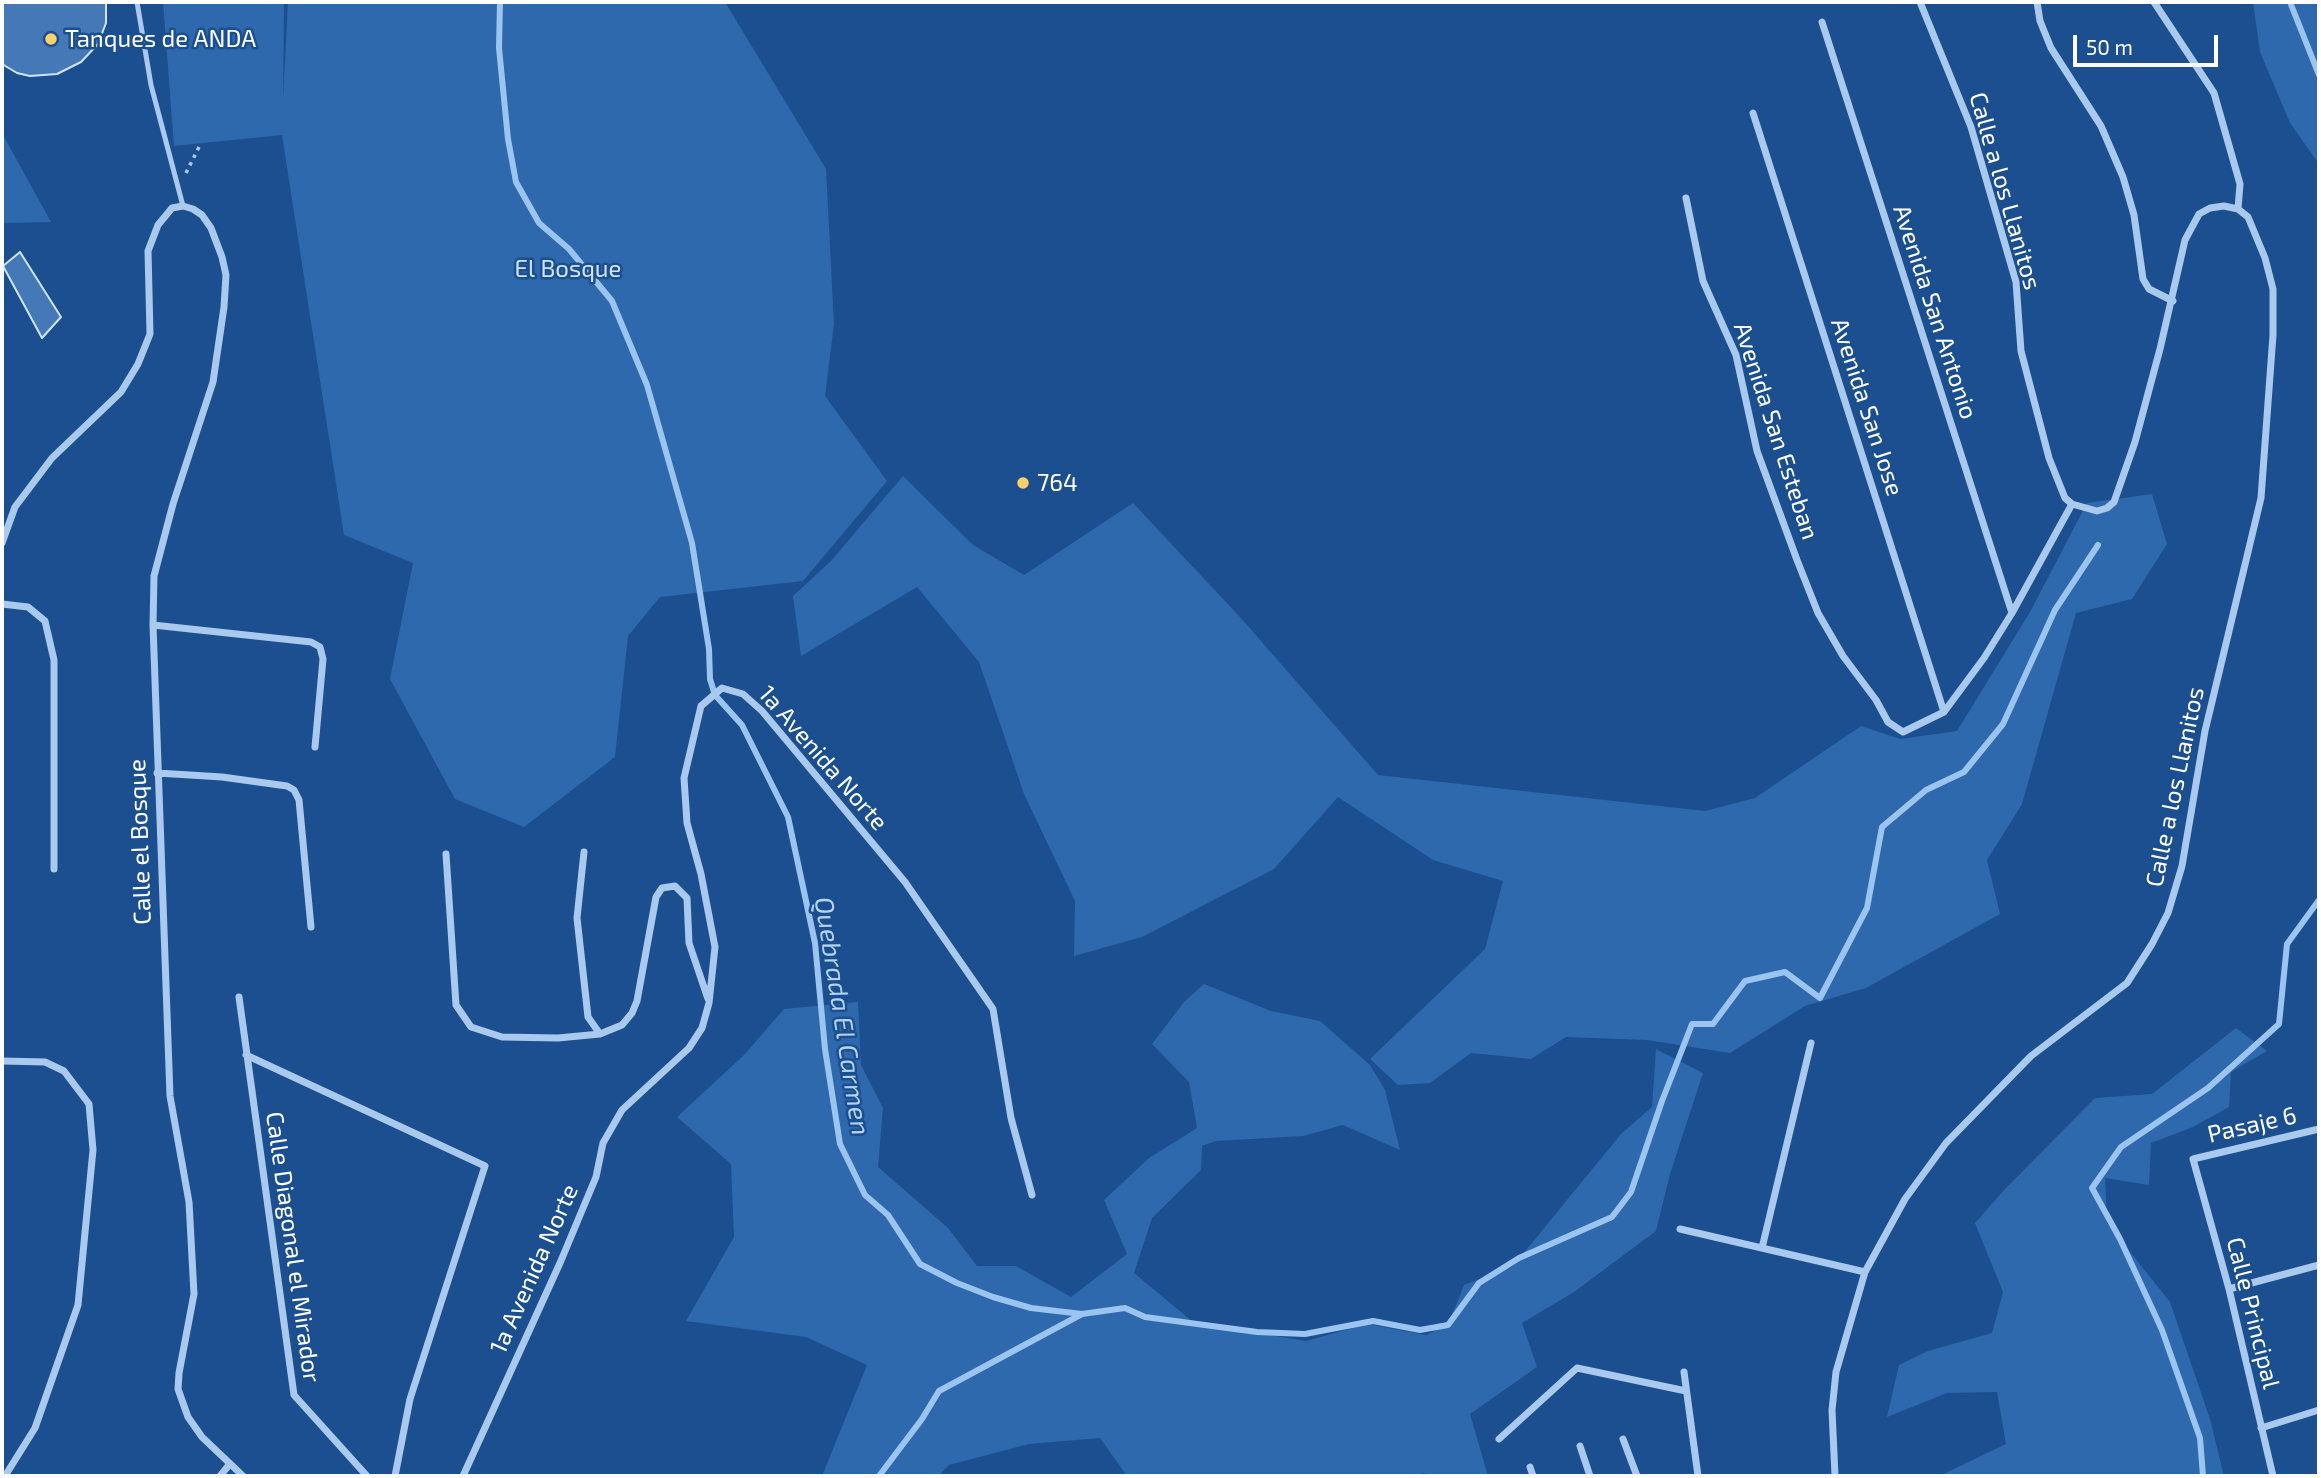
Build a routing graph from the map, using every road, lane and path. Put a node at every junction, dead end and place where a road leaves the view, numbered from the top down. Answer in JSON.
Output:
{"nodes":[{"id":1,"x":137,"y":2,"type":"edge"},
{"id":2,"x":1920,"y":2,"type":"edge"},
{"id":3,"x":2037,"y":2,"type":"edge"},
{"id":4,"x":2154,"y":2,"type":"edge"},
{"id":5,"x":1822,"y":22,"type":"dead end"},
{"id":6,"x":1753,"y":113,"type":"dead end"},
{"id":7,"x":201,"y":143,"type":"dead end"},
{"id":8,"x":177,"y":191,"type":"junction"},
{"id":9,"x":1686,"y":198,"type":"dead end"},
{"id":10,"x":183,"y":206,"type":"junction"},
{"id":11,"x":2238,"y":209,"type":"junction"},
{"id":12,"x":2173,"y":301,"type":"junction"},
{"id":13,"x":2071,"y":504,"type":"junction"},
{"id":14,"x":2,"y":543,"type":"edge"},
{"id":15,"x":2,"y":604,"type":"edge"},
{"id":16,"x":2012,"y":613,"type":"junction"},
{"id":17,"x":153,"y":625,"type":"junction"},
{"id":18,"x":1944,"y":712,"type":"junction"},
{"id":19,"x":315,"y":747,"type":"dead end"},
{"id":20,"x":157,"y":773,"type":"junction"},
{"id":21,"x":584,"y":852,"type":"dead end"},
{"id":22,"x":446,"y":854,"type":"dead end"},
{"id":23,"x":54,"y":869,"type":"dead end"},
{"id":24,"x":311,"y":927,"type":"dead end"},
{"id":25,"x":239,"y":997,"type":"dead end"},
{"id":26,"x":709,"y":1003,"type":"junction"},
{"id":27,"x":600,"y":1034,"type":"junction"},
{"id":28,"x":1811,"y":1043,"type":"dead end"},
{"id":29,"x":246,"y":1055,"type":"junction"},
{"id":30,"x":2,"y":1061,"type":"edge"},
{"id":31,"x":2319,"y":1129,"type":"edge"},
{"id":32,"x":2193,"y":1159,"type":"joint"},
{"id":33,"x":1032,"y":1195,"type":"dead end"},
{"id":34,"x":1680,"y":1229,"type":"dead end"},
{"id":35,"x":1762,"y":1248,"type":"junction"},
{"id":36,"x":2319,"y":1265,"type":"edge"},
{"id":37,"x":1865,"y":1272,"type":"junction"},
{"id":38,"x":2229,"y":1289,"type":"junction"},
{"id":39,"x":1684,"y":1371,"type":"dead end"},
{"id":40,"x":1686,"y":1391,"type":"junction"},
{"id":41,"x":2319,"y":1410,"type":"edge"},
{"id":42,"x":2261,"y":1428,"type":"junction"},
{"id":43,"x":1623,"y":1438,"type":"dead end"},
{"id":44,"x":1499,"y":1439,"type":"dead end"},
{"id":45,"x":1580,"y":1446,"type":"dead end"},
{"id":46,"x":229,"y":1465,"type":"junction"},
{"id":47,"x":1530,"y":1467,"type":"dead end"},
{"id":48,"x":5,"y":1476,"type":"edge"},
{"id":49,"x":220,"y":1476,"type":"edge"},
{"id":50,"x":243,"y":1476,"type":"edge"},
{"id":51,"x":367,"y":1476,"type":"edge"},
{"id":52,"x":394,"y":1476,"type":"edge"},
{"id":53,"x":463,"y":1476,"type":"edge"},
{"id":54,"x":1533,"y":1476,"type":"edge"},
{"id":55,"x":1590,"y":1476,"type":"edge"},
{"id":56,"x":1637,"y":1476,"type":"edge"},
{"id":57,"x":1698,"y":1476,"type":"edge"},
{"id":58,"x":1835,"y":1476,"type":"edge"},
{"id":59,"x":2273,"y":1476,"type":"edge"}],
"edges":[{"from":1,"to":8,"type":"lane"},
{"from":2,"to":13,"type":"street","name":"Calle a los Llanitos"},
{"from":3,"to":12,"type":"street"},
{"from":4,"to":11,"type":"street"},
{"from":5,"to":16,"type":"street","name":"Avenida San Antonio"},
{"from":6,"to":18,"type":"street","name":"Avenida San Jose"},
{"from":7,"to":8,"type":"path"},
{"from":8,"to":10,"type":"lane"},
{"from":9,"to":18,"type":"street","name":"Avenida San Esteban"},
{"from":10,"to":14,"type":"street"},
{"from":10,"to":17,"type":"street","name":"Calle el Bosque"},
{"from":11,"to":12,"type":"street"},
{"from":11,"to":37,"type":"street","name":"Calle a los Llanitos"},
{"from":12,"to":13,"type":"street"},
{"from":13,"to":16,"type":"street"},
{"from":15,"to":23,"type":"street"},
{"from":16,"to":18,"type":"street"},
{"from":17,"to":19,"type":"street"},
{"from":17,"to":20,"type":"street","name":"Calle el Bosque"},
{"from":20,"to":24,"type":"street"},
{"from":20,"to":46,"type":"street","name":"Calle el Bosque"},
{"from":21,"to":27,"type":"street"},
{"from":22,"to":27,"type":"street"},
{"from":25,"to":29,"type":"street","name":"Calle Diagonal el Mirador"},
{"from":26,"to":27,"type":"street"},
{"from":26,"to":33,"type":"street","name":"1a Avenida Norte"},
{"from":26,"to":53,"type":"street","name":"1a Avenida Norte"},
{"from":28,"to":35,"type":"street"},
{"from":29,"to":51,"type":"street","name":"Calle Diagonal el Mirador"},
{"from":29,"to":52,"type":"street"},
{"from":30,"to":48,"type":"street"},
{"from":31,"to":32,"type":"street","name":"Pasaje 6"},
{"from":32,"to":38,"type":"street","name":"Calle Principal"},
{"from":34,"to":35,"type":"street"},
{"from":35,"to":37,"type":"street"},
{"from":36,"to":38,"type":"street"},
{"from":37,"to":58,"type":"street","name":"Calle a los Llanitos"},
{"from":38,"to":42,"type":"street","name":"Calle Principal"},
{"from":39,"to":40,"type":"street"},
{"from":40,"to":44,"type":"street"},
{"from":40,"to":57,"type":"street"},
{"from":41,"to":42,"type":"street"},
{"from":42,"to":59,"type":"street","name":"Calle Principal"},
{"from":43,"to":56,"type":"street"},
{"from":45,"to":55,"type":"street"},
{"from":46,"to":49,"type":"street"},
{"from":46,"to":50,"type":"street","name":"Calle el Bosque"},
{"from":47,"to":54,"type":"street"}]}
